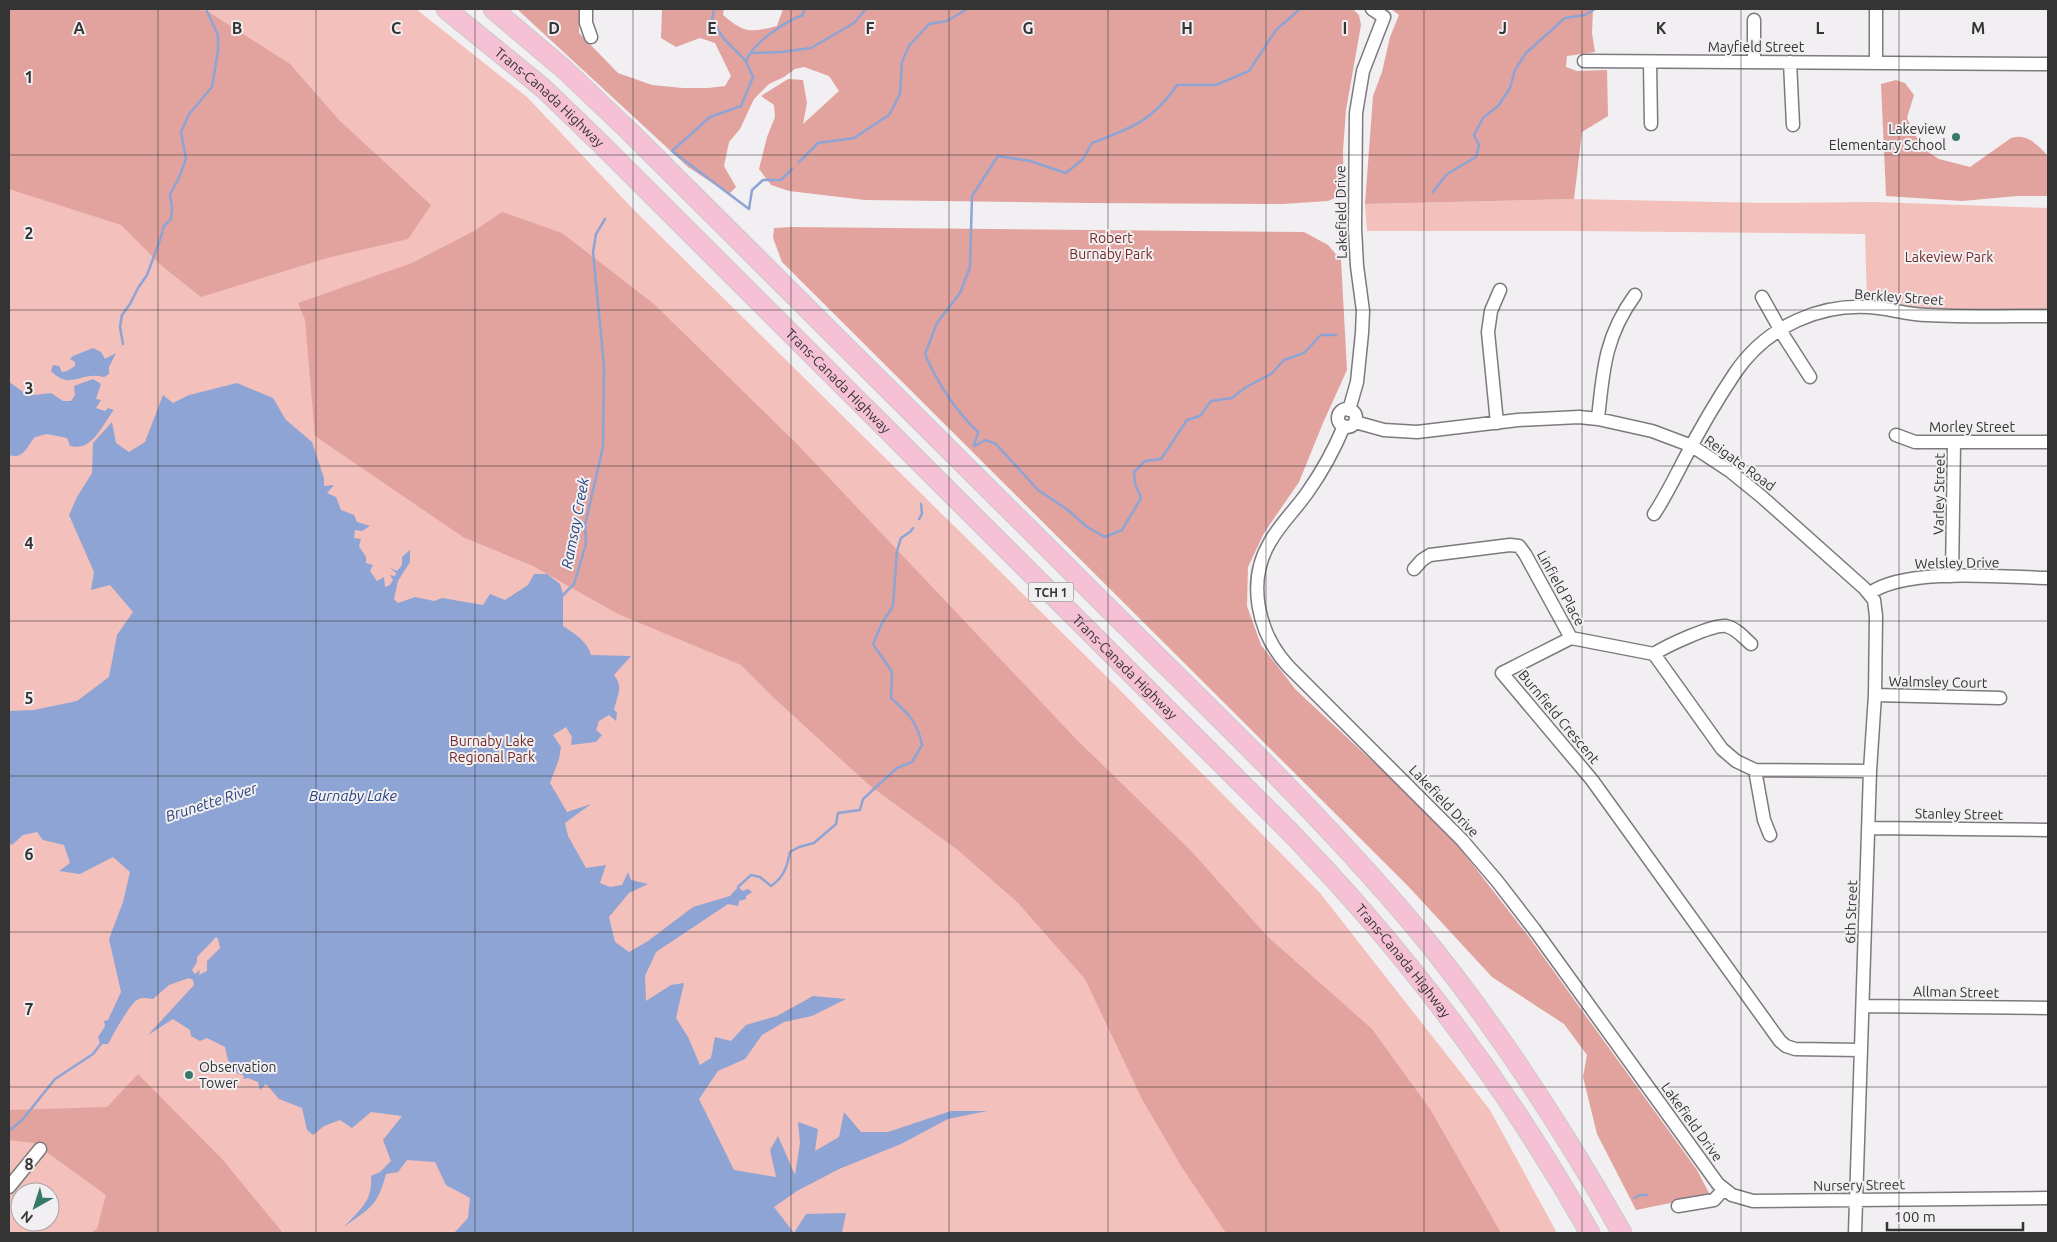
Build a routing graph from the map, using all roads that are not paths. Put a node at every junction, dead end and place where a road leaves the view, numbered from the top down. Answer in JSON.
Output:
{"nodes":[{"id":1,"x":446,"y":9,"type":"edge"},
{"id":2,"x":493,"y":9,"type":"edge"},
{"id":3,"x":586,"y":9,"type":"edge"},
{"id":4,"x":1372,"y":9,"type":"edge"},
{"id":5,"x":1876,"y":9,"type":"edge"},
{"id":6,"x":1754,"y":20,"type":"dead end"},
{"id":7,"x":590,"y":37,"type":"dead end"},
{"id":8,"x":1584,"y":61,"type":"dead end"},
{"id":9,"x":1650,"y":62,"type":"junction"},
{"id":10,"x":1754,"y":62,"type":"junction"},
{"id":11,"x":1790,"y":62,"type":"junction"},
{"id":12,"x":1876,"y":63,"type":"junction"},
{"id":13,"x":2048,"y":64,"type":"edge"},
{"id":14,"x":1651,"y":124,"type":"dead end"},
{"id":15,"x":1793,"y":125,"type":"dead end"},
{"id":16,"x":1500,"y":290,"type":"dead end"},
{"id":17,"x":1635,"y":295,"type":"dead end"},
{"id":18,"x":1762,"y":297,"type":"dead end"},
{"id":19,"x":2048,"y":316,"type":"edge"},
{"id":20,"x":1780,"y":329,"type":"junction"},
{"id":21,"x":1810,"y":377,"type":"dead end"},
{"id":22,"x":1598,"y":419,"type":"junction"},
{"id":23,"x":1497,"y":423,"type":"junction"},
{"id":24,"x":1350,"y":424,"type":"junction"},
{"id":25,"x":1896,"y":435,"type":"dead end"},
{"id":26,"x":1954,"y":442,"type":"junction"},
{"id":27,"x":2048,"y":442,"type":"edge"},
{"id":28,"x":1692,"y":446,"type":"junction"},
{"id":29,"x":1654,"y":514,"type":"dead end"},
{"id":30,"x":1414,"y":570,"type":"dead end"},
{"id":31,"x":1952,"y":576,"type":"junction"},
{"id":32,"x":2048,"y":578,"type":"edge"},
{"id":33,"x":1870,"y":593,"type":"junction"},
{"id":34,"x":1571,"y":638,"type":"junction"},
{"id":35,"x":1751,"y":644,"type":"dead end"},
{"id":36,"x":1654,"y":654,"type":"junction"},
{"id":37,"x":1875,"y":695,"type":"junction"},
{"id":38,"x":2000,"y":698,"type":"dead end"},
{"id":39,"x":1755,"y":770,"type":"junction"},
{"id":40,"x":1870,"y":771,"type":"junction"},
{"id":41,"x":1869,"y":828,"type":"junction"},
{"id":42,"x":2048,"y":830,"type":"edge"},
{"id":43,"x":1770,"y":835,"type":"dead end"},
{"id":44,"x":1863,"y":1006,"type":"junction"},
{"id":45,"x":2048,"y":1008,"type":"edge"},
{"id":46,"x":1861,"y":1050,"type":"junction"},
{"id":47,"x":40,"y":1149,"type":"dead end"},
{"id":48,"x":9,"y":1187,"type":"edge"},
{"id":49,"x":1724,"y":1189,"type":"junction"},
{"id":50,"x":2048,"y":1198,"type":"edge"},
{"id":51,"x":1855,"y":1200,"type":"junction"},
{"id":52,"x":1678,"y":1206,"type":"dead end"},
{"id":53,"x":1590,"y":1233,"type":"edge"},
{"id":54,"x":1622,"y":1233,"type":"edge"},
{"id":55,"x":1854,"y":1233,"type":"edge"}],
"edges":[{"from":1,"to":53,"type":"highway","name":"Trans-Canada Highway","number":"TCH 1"},
{"from":2,"to":54,"type":"highway","name":"Trans-Canada Highway","number":"TCH 1"},
{"from":3,"to":7,"type":"street"},
{"from":4,"to":24,"type":"street","name":"Lakefield Drive"},
{"from":5,"to":12,"type":"street"},
{"from":6,"to":10,"type":"street"},
{"from":8,"to":9,"type":"street","name":"Mayfield Street"},
{"from":9,"to":10,"type":"street","name":"Mayfield Street"},
{"from":9,"to":14,"type":"street"},
{"from":10,"to":11,"type":"street","name":"Mayfield Street"},
{"from":11,"to":12,"type":"street","name":"Mayfield Street"},
{"from":11,"to":15,"type":"street"},
{"from":12,"to":13,"type":"street","name":"Mayfield Street"},
{"from":16,"to":23,"type":"street"},
{"from":17,"to":22,"type":"street"},
{"from":18,"to":20,"type":"street"},
{"from":19,"to":20,"type":"street","name":"Berkley Street"},
{"from":20,"to":21,"type":"street"},
{"from":20,"to":28,"type":"street","name":"Berkley Street"},
{"from":22,"to":23,"type":"street","name":"Reigate Road"},
{"from":22,"to":28,"type":"street","name":"Reigate Road"},
{"from":23,"to":24,"type":"street","name":"Reigate Road"},
{"from":24,"to":49,"type":"street","name":"Lakefield Drive"},
{"from":25,"to":26,"type":"street","name":"Morley Street"},
{"from":26,"to":27,"type":"street","name":"Morley Street"},
{"from":26,"to":31,"type":"street","name":"Varley Street"},
{"from":28,"to":29,"type":"street","name":"Berkley Street"},
{"from":28,"to":33,"type":"street","name":"Reigate Road"},
{"from":30,"to":34,"type":"street","name":"Linfield Place"},
{"from":31,"to":32,"type":"street","name":"Welsley Drive"},
{"from":31,"to":33,"type":"street","name":"Welsley Drive"},
{"from":33,"to":37,"type":"street","name":"6th Street"},
{"from":34,"to":36,"type":"street"},
{"from":34,"to":46,"type":"street","name":"Burnfield Crescent"},
{"from":35,"to":36,"type":"street"},
{"from":36,"to":39,"type":"street"},
{"from":37,"to":38,"type":"street","name":"Walmsley Court"},
{"from":37,"to":40,"type":"street","name":"6th Street"},
{"from":39,"to":40,"type":"street"},
{"from":39,"to":43,"type":"street"},
{"from":40,"to":41,"type":"street","name":"6th Street"},
{"from":41,"to":42,"type":"street","name":"Stanley Street"},
{"from":41,"to":44,"type":"street","name":"6th Street"},
{"from":44,"to":45,"type":"street","name":"Allman Street"},
{"from":44,"to":46,"type":"street","name":"6th Street"},
{"from":46,"to":51,"type":"street","name":"6th Street"},
{"from":47,"to":48,"type":"street"},
{"from":49,"to":51,"type":"street","name":"Nursery Street"},
{"from":49,"to":52,"type":"street"},
{"from":50,"to":51,"type":"street","name":"Nursery Street"},
{"from":51,"to":55,"type":"street","name":"6th Street"}]}
